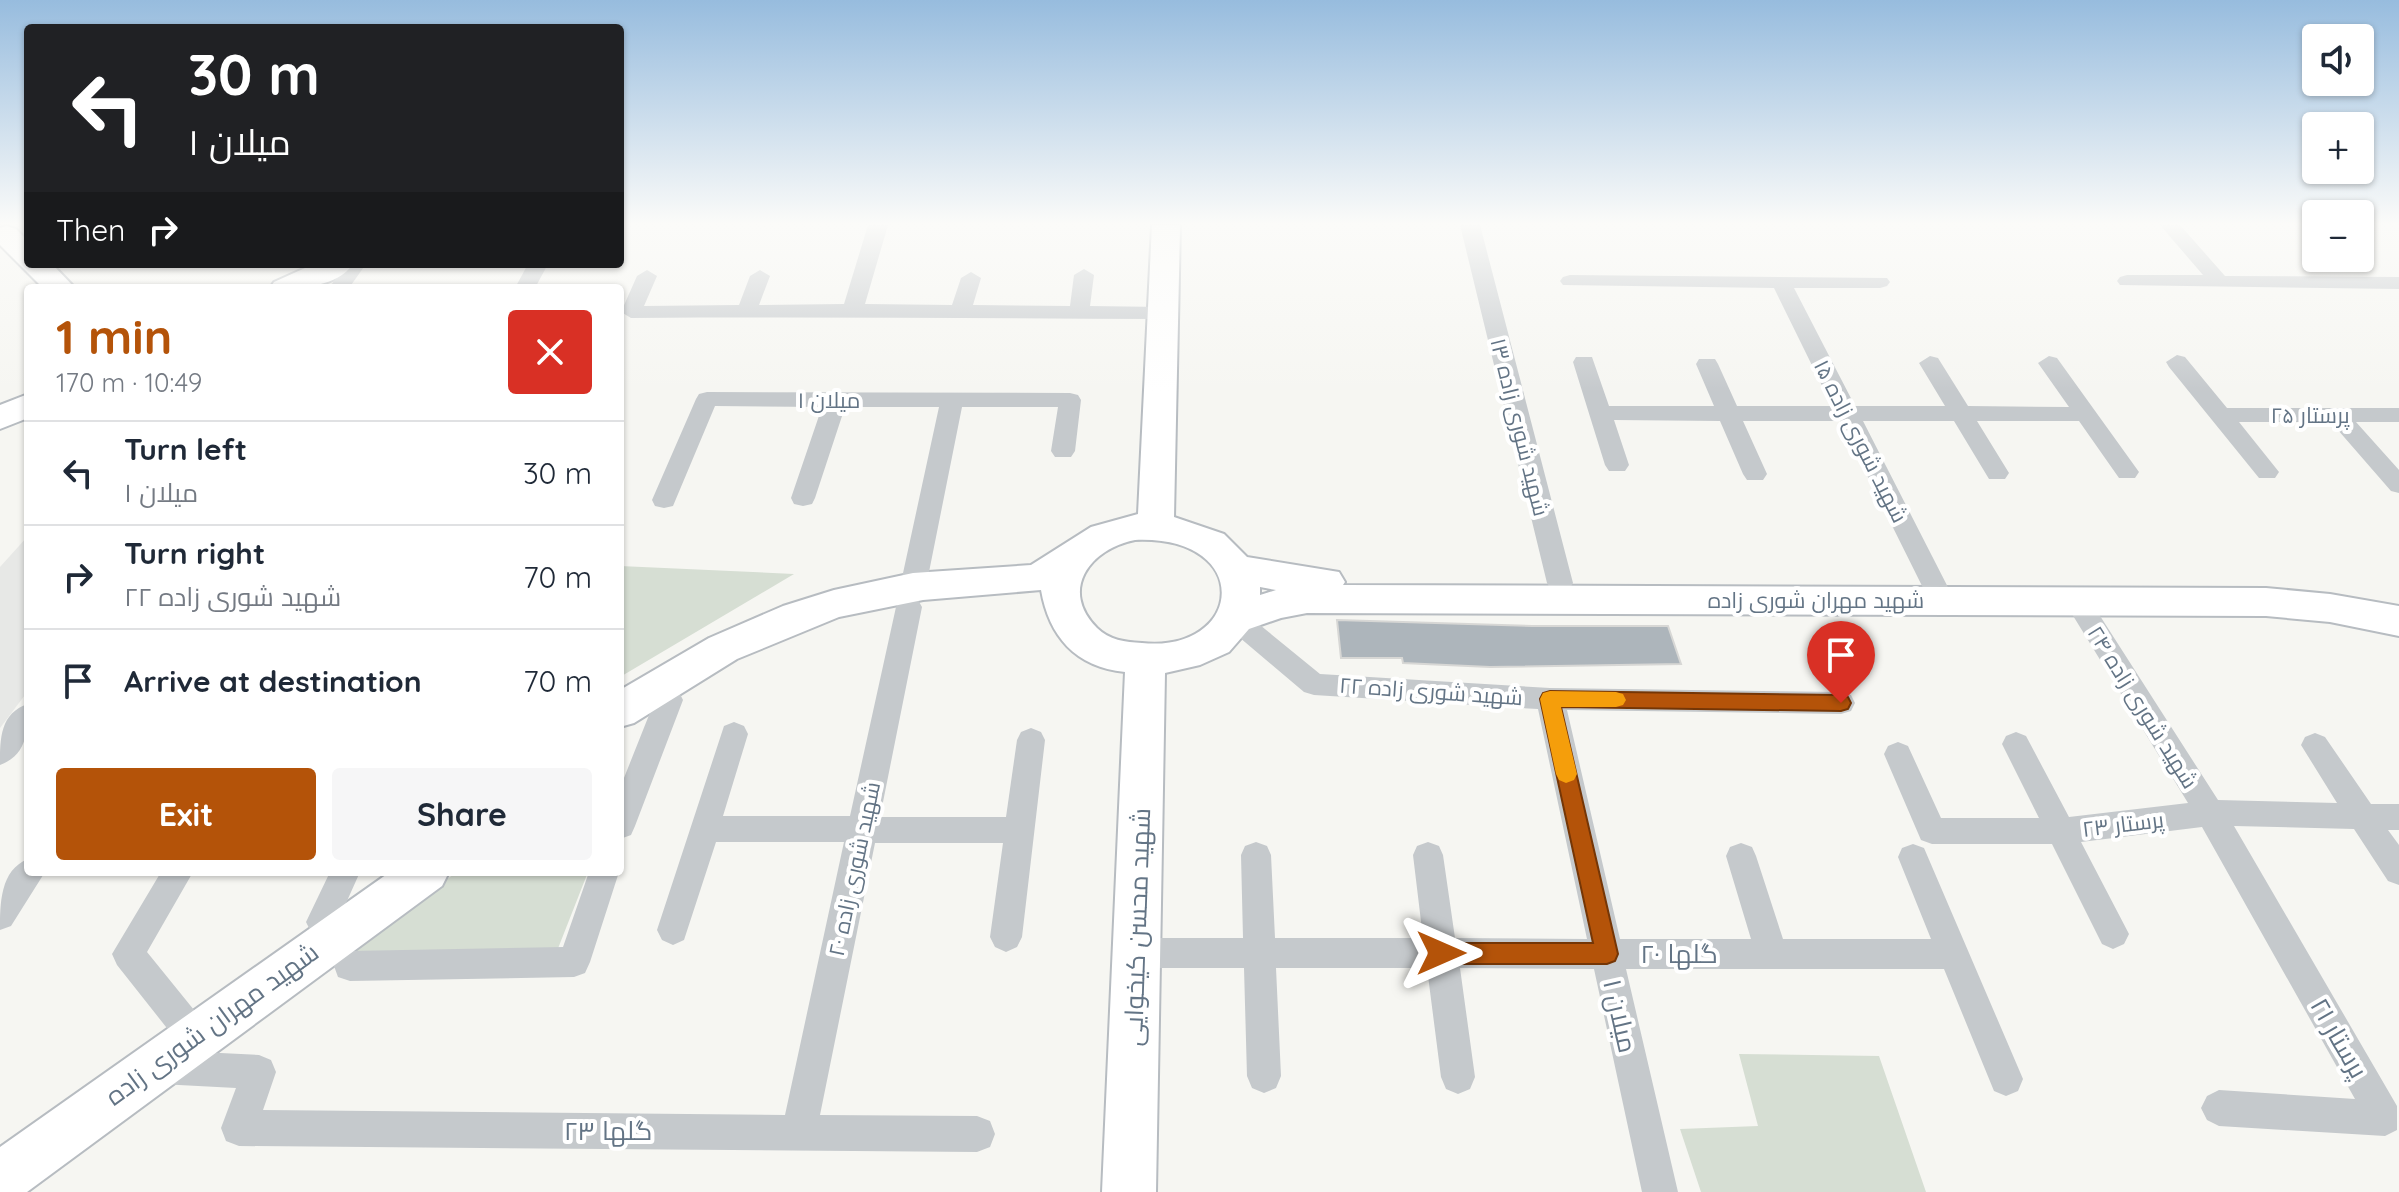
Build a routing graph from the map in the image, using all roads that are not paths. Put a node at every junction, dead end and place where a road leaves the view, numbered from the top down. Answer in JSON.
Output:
{"nodes":[{"id":1,"x":645,"y":281,"type":"edge"},
{"id":2,"x":758,"y":281,"type":"edge"},
{"id":3,"x":862,"y":281,"type":"edge"},
{"id":4,"x":970,"y":281,"type":"edge"},
{"id":5,"x":1083,"y":281,"type":"edge"},
{"id":6,"x":1164,"y":281,"type":"edge"},
{"id":7,"x":1484,"y":281,"type":"edge"},
{"id":8,"x":1570,"y":281,"type":"dead end"},
{"id":9,"x":2127,"y":281,"type":"dead end"},
{"id":10,"x":1781,"y":282,"type":"junction"},
{"id":11,"x":1880,"y":282,"type":"dead end"},
{"id":12,"x":2220,"y":282,"type":"joint"},
{"id":13,"x":2399,"y":283,"type":"edge"},
{"id":14,"x":747,"y":310,"type":"junction"},
{"id":15,"x":853,"y":310,"type":"junction"},
{"id":16,"x":960,"y":313,"type":"junction"},
{"id":17,"x":1079,"y":313,"type":"junction"},
{"id":18,"x":1163,"y":313,"type":"junction"},
{"id":19,"x":1584,"y":362,"type":"dead end"},
{"id":20,"x":2177,"y":362,"type":"dead end"},
{"id":21,"x":1930,"y":363,"type":"dead end"},
{"id":22,"x":2049,"y":363,"type":"dead end"},
{"id":23,"x":1707,"y":364,"type":"dead end"},
{"id":24,"x":836,"y":400,"type":"junction"},
{"id":25,"x":952,"y":400,"type":"junction"},
{"id":26,"x":24,"y":407,"type":"edge"},
{"id":27,"x":1600,"y":413,"type":"junction"},
{"id":28,"x":1729,"y":414,"type":"junction"},
{"id":29,"x":1848,"y":414,"type":"junction"},
{"id":30,"x":1961,"y":414,"type":"junction"},
{"id":31,"x":2086,"y":414,"type":"junction"},
{"id":32,"x":2220,"y":415,"type":"junction"},
{"id":33,"x":2337,"y":415,"type":"junction"},
{"id":34,"x":2399,"y":415,"type":"edge"},
{"id":35,"x":0,"y":418,"type":"edge"},
{"id":36,"x":1063,"y":451,"type":"dead end"},
{"id":37,"x":1617,"y":465,"type":"dead end"},
{"id":38,"x":2127,"y":472,"type":"dead end"},
{"id":39,"x":2267,"y":472,"type":"dead end"},
{"id":40,"x":1997,"y":473,"type":"dead end"},
{"id":41,"x":1755,"y":474,"type":"dead end"},
{"id":42,"x":2399,"y":485,"type":"edge"},
{"id":43,"x":803,"y":498,"type":"dead end"},
{"id":44,"x":664,"y":500,"type":"dead end"},
{"id":45,"x":1156,"y":526,"type":"junction"},
{"id":46,"x":1070,"y":563,"type":"junction"},
{"id":47,"x":1236,"y":568,"type":"junction"},
{"id":48,"x":1562,"y":591,"type":"junction"},
{"id":49,"x":1937,"y":592,"type":"junction"},
{"id":50,"x":911,"y":597,"type":"junction"},
{"id":51,"x":2077,"y":601,"type":"junction"},
{"id":52,"x":2399,"y":605,"type":"edge"},
{"id":53,"x":1063,"y":615,"type":"junction"},
{"id":54,"x":1235,"y":619,"type":"junction"},
{"id":55,"x":2399,"y":621,"type":"edge"},
{"id":56,"x":1145,"y":662,"type":"junction"},
{"id":57,"x":1550,"y":699,"type":"junction"},
{"id":58,"x":669,"y":700,"type":"junction"},
{"id":59,"x":1841,"y":703,"type":"dead end"},
{"id":60,"x":624,"y":708,"type":"edge"},
{"id":61,"x":24,"y":720,"type":"edge"},
{"id":62,"x":624,"y":732,"type":"edge"},
{"id":63,"x":734,"y":734,"type":"dead end"},
{"id":64,"x":1031,"y":740,"type":"dead end"},
{"id":65,"x":2016,"y":744,"type":"dead end"},
{"id":66,"x":2315,"y":745,"type":"dead end"},
{"id":67,"x":0,"y":753,"type":"edge"},
{"id":68,"x":1898,"y":754,"type":"dead end"},
{"id":69,"x":2210,"y":813,"type":"junction"},
{"id":70,"x":624,"y":816,"type":"edge"},
{"id":71,"x":2361,"y":816,"type":"junction"},
{"id":72,"x":2399,"y":817,"type":"edge"},
{"id":73,"x":704,"y":829,"type":"junction"},
{"id":74,"x":862,"y":829,"type":"junction"},
{"id":75,"x":1019,"y":830,"type":"junction"},
{"id":76,"x":2061,"y":831,"type":"junction"},
{"id":77,"x":1256,"y":855,"type":"dead end"},
{"id":78,"x":1428,"y":855,"type":"dead end"},
{"id":79,"x":1741,"y":856,"type":"dead end"},
{"id":80,"x":1913,"y":857,"type":"dead end"},
{"id":81,"x":2399,"y":871,"type":"edge"},
{"id":82,"x":27,"y":876,"type":"edge"},
{"id":83,"x":176,"y":876,"type":"edge"},
{"id":84,"x":343,"y":876,"type":"edge"},
{"id":85,"x":387,"y":876,"type":"edge"},
{"id":86,"x":420,"y":876,"type":"edge"},
{"id":87,"x":603,"y":876,"type":"edge"},
{"id":88,"x":0,"y":916,"type":"edge"},
{"id":89,"x":322,"y":922,"type":"junction"},
{"id":90,"x":673,"y":930,"type":"dead end"},
{"id":91,"x":2113,"y":934,"type":"dead end"},
{"id":92,"x":1006,"y":937,"type":"dead end"},
{"id":93,"x":1136,"y":953,"type":"junction"},
{"id":94,"x":1260,"y":953,"type":"junction"},
{"id":95,"x":1441,"y":953,"type":"junction"},
{"id":96,"x":1607,"y":954,"type":"junction"},
{"id":97,"x":1772,"y":954,"type":"junction"},
{"id":98,"x":1954,"y":954,"type":"junction"},
{"id":99,"x":350,"y":966,"type":"dead end"},
{"id":100,"x":182,"y":1021,"type":"junction"},
{"id":101,"x":152,"y":1066,"type":"junction"},
{"id":102,"x":1264,"y":1076,"type":"dead end"},
{"id":103,"x":1458,"y":1077,"type":"dead end"},
{"id":104,"x":2006,"y":1079,"type":"dead end"},
{"id":105,"x":2219,"y":1108,"type":"dead end"},
{"id":106,"x":799,"y":1132,"type":"junction"},
{"id":107,"x":977,"y":1134,"type":"dead end"},
{"id":108,"x":0,"y":1150,"type":"edge"},
{"id":109,"x":0,"y":1179,"type":"edge"},
{"id":110,"x":1129,"y":1192,"type":"edge"},
{"id":111,"x":1660,"y":1192,"type":"edge"}],
"edges":[{"from":1,"to":14,"type":"street"},
{"from":2,"to":14,"type":"street"},
{"from":3,"to":15,"type":"street"},
{"from":4,"to":16,"type":"street"},
{"from":5,"to":17,"type":"street"},
{"from":6,"to":18,"type":"street"},
{"from":7,"to":48,"type":"street","name":"شهید شوری زاده ۱۳"},
{"from":8,"to":10,"type":"street"},
{"from":9,"to":12,"type":"street"},
{"from":10,"to":11,"type":"street"},
{"from":10,"to":29,"type":"street","name":"شهید شوری زاده ۱۵"},
{"from":12,"to":13,"type":"street"},
{"from":14,"to":15,"type":"street"},
{"from":15,"to":16,"type":"street"},
{"from":16,"to":17,"type":"street"},
{"from":17,"to":18,"type":"street"},
{"from":18,"to":45,"type":"street"},
{"from":19,"to":27,"type":"street"},
{"from":20,"to":32,"type":"street"},
{"from":21,"to":30,"type":"street"},
{"from":22,"to":31,"type":"street"},
{"from":23,"to":28,"type":"street"},
{"from":24,"to":25,"type":"street","name":"میلان ۱"},
{"from":24,"to":43,"type":"street"},
{"from":24,"to":44,"type":"street","name":"میلان ۱"},
{"from":25,"to":36,"type":"street","name":"میلان ۱"},
{"from":25,"to":50,"type":"street","name":"شهید شوری زاده ۲۰"},
{"from":26,"to":35,"type":"street"},
{"from":27,"to":28,"type":"street"},
{"from":27,"to":37,"type":"street"},
{"from":28,"to":29,"type":"street"},
{"from":28,"to":41,"type":"street"},
{"from":29,"to":30,"type":"street"},
{"from":29,"to":49,"type":"street","name":"شهید شوری زاده ۱۵"},
{"from":30,"to":31,"type":"street"},
{"from":30,"to":40,"type":"street"},
{"from":31,"to":38,"type":"street"},
{"from":32,"to":33,"type":"street","name":"پرستار ۲۵"},
{"from":32,"to":39,"type":"street"},
{"from":33,"to":34,"type":"street","name":"پرستار ۲۵"},
{"from":33,"to":42,"type":"street"},
{"from":45,"to":46,"type":"street"},
{"from":45,"to":47,"type":"street"},
{"from":46,"to":50,"type":"street"},
{"from":46,"to":53,"type":"street"},
{"from":47,"to":48,"type":"street","name":"شهید مهران شوری زاده"},
{"from":47,"to":54,"type":"street"},
{"from":48,"to":49,"type":"street","name":"شهید مهران شوری زاده"},
{"from":48,"to":54,"type":"street","name":"شهید مهران شوری زاده"},
{"from":49,"to":51,"type":"street","name":"شهید مهران شوری زاده"},
{"from":49,"to":52,"type":"street","name":"شهید مهران شوری زاده"},
{"from":50,"to":53,"type":"street"},
{"from":50,"to":58,"type":"street"},
{"from":50,"to":60,"type":"street"},
{"from":50,"to":74,"type":"street","name":"شهید شوری زاده ۲۰"},
{"from":51,"to":55,"type":"street","name":"شهید مهران شوری زاده"},
{"from":51,"to":69,"type":"street","name":"شهید شوری زاده ۲۴"},
{"from":53,"to":56,"type":"street"},
{"from":54,"to":56,"type":"street"},
{"from":54,"to":57,"type":"street","name":"شهید شوری زاده ۲۲"},
{"from":56,"to":93,"type":"street","name":"شهید محسن کیخوایی"},
{"from":57,"to":59,"type":"street","name":"شهید شوری زاده ۲۲"},
{"from":57,"to":96,"type":"street","name":"میلان ۱"},
{"from":58,"to":62,"type":"street"},
{"from":58,"to":70,"type":"street"},
{"from":61,"to":67,"type":"street"},
{"from":63,"to":73,"type":"street"},
{"from":64,"to":75,"type":"street"},
{"from":65,"to":76,"type":"street"},
{"from":66,"to":71,"type":"street"},
{"from":68,"to":76,"type":"street","name":"پرستار ۲۳"},
{"from":69,"to":71,"type":"street","name":"پرستار ۲۳"},
{"from":69,"to":76,"type":"street","name":"پرستار ۲۳"},
{"from":69,"to":105,"type":"street","name":"پرستار ۲۱"},
{"from":71,"to":72,"type":"street","name":"پرستار ۲۳"},
{"from":71,"to":81,"type":"street"},
{"from":73,"to":74,"type":"street"},
{"from":73,"to":90,"type":"street"},
{"from":74,"to":75,"type":"street"},
{"from":74,"to":106,"type":"street","name":"شهید شوری زاده ۲۰"},
{"from":75,"to":92,"type":"street"},
{"from":76,"to":91,"type":"street"},
{"from":77,"to":94,"type":"street"},
{"from":78,"to":95,"type":"street"},
{"from":79,"to":97,"type":"street"},
{"from":80,"to":98,"type":"street"},
{"from":82,"to":88,"type":"street"},
{"from":83,"to":100,"type":"street"},
{"from":84,"to":89,"type":"street"},
{"from":85,"to":89,"type":"street","name":"شهید مهران شوری زاده"},
{"from":86,"to":101,"type":"street","name":"شهید مهران شوری زاده"},
{"from":87,"to":99,"type":"street"},
{"from":89,"to":100,"type":"street","name":"شهید مهران شوری زاده"},
{"from":93,"to":94,"type":"street","name":"گلها ۲۰"},
{"from":93,"to":110,"type":"street","name":"شهید محسن کیخوایی"},
{"from":94,"to":95,"type":"street","name":"گلها ۲۰"},
{"from":94,"to":102,"type":"street"},
{"from":95,"to":96,"type":"street","name":"گلها ۲۰"},
{"from":95,"to":103,"type":"street"},
{"from":96,"to":97,"type":"street","name":"گلها ۲۰"},
{"from":96,"to":111,"type":"street","name":"میلان ۱"},
{"from":97,"to":98,"type":"street","name":"گلها ۲۰"},
{"from":98,"to":104,"type":"street"},
{"from":100,"to":108,"type":"street","name":"شهید مهران شوری زاده"},
{"from":101,"to":106,"type":"street","name":"گلها ۲۳"},
{"from":101,"to":109,"type":"street","name":"شهید مهران شوری زاده"},
{"from":106,"to":107,"type":"street","name":"گلها ۲۳"}]}
